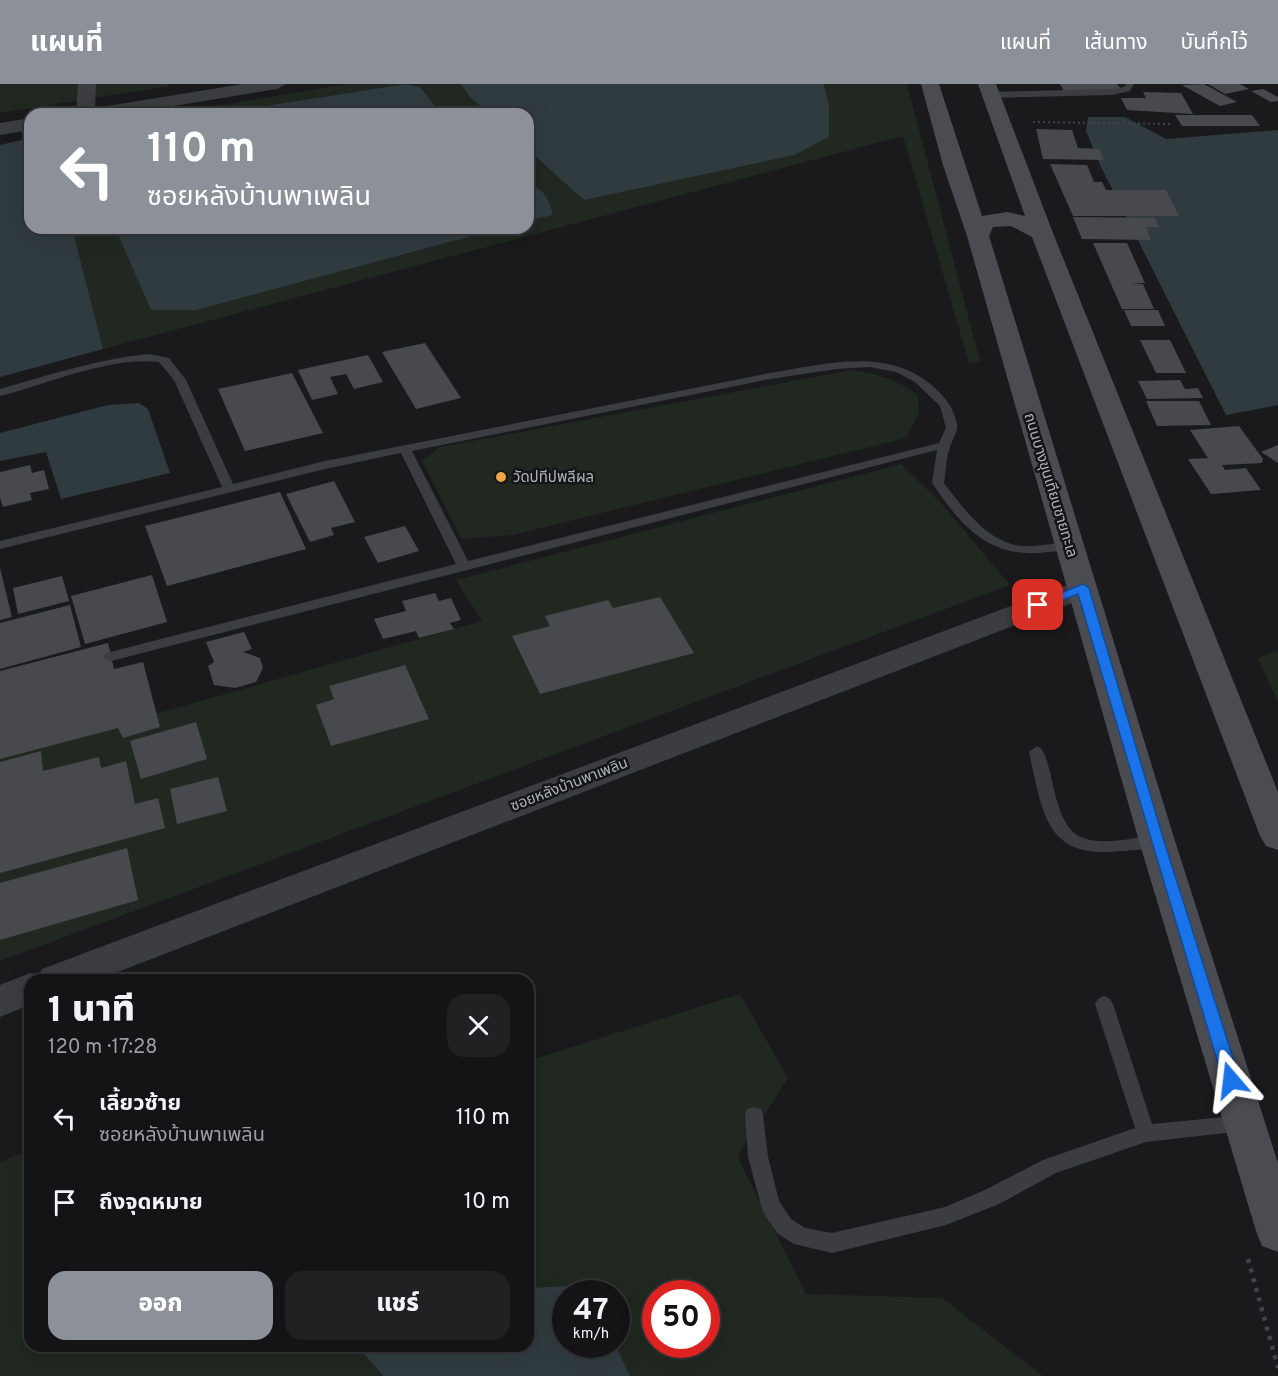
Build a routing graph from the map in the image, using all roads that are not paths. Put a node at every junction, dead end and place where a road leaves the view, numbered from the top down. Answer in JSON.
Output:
{"nodes":[{"id":1,"x":87,"y":84,"type":"edge"},
{"id":2,"x":277,"y":84,"type":"edge"},
{"id":3,"x":930,"y":84,"type":"edge"},
{"id":4,"x":1130,"y":84,"type":"edge"},
{"id":5,"x":132,"y":86,"type":"dead end"},
{"id":6,"x":989,"y":89,"type":"edge"},
{"id":7,"x":135,"y":107,"type":"junction"},
{"id":8,"x":85,"y":108,"type":"edge"},
{"id":9,"x":129,"y":108,"type":"edge"},
{"id":10,"x":24,"y":125,"type":"edge"},
{"id":11,"x":0,"y":129,"type":"edge"},
{"id":12,"x":1042,"y":233,"type":"junction"},
{"id":13,"x":978,"y":236,"type":"junction"},
{"id":14,"x":0,"y":393,"type":"edge"},
{"id":15,"x":944,"y":445,"type":"junction"},
{"id":16,"x":405,"y":449,"type":"junction"},
{"id":17,"x":229,"y":489,"type":"junction"},
{"id":18,"x":0,"y":545,"type":"edge"},
{"id":19,"x":1068,"y":546,"type":"junction"},
{"id":20,"x":463,"y":565,"type":"junction"},
{"id":21,"x":1083,"y":588,"type":"junction"},
{"id":22,"x":111,"y":656,"type":"dead end"},
{"id":23,"x":1037,"y":752,"type":"dead end"},
{"id":24,"x":1278,"y":836,"type":"edge"},
{"id":25,"x":1157,"y":841,"type":"junction"},
{"id":26,"x":71,"y":974,"type":"edge"},
{"id":27,"x":24,"y":991,"type":"edge"},
{"id":28,"x":0,"y":1000,"type":"edge"},
{"id":29,"x":1104,"y":1004,"type":"dead end"},
{"id":30,"x":754,"y":1114,"type":"dead end"},
{"id":31,"x":1245,"y":1124,"type":"junction"},
{"id":32,"x":1146,"y":1133,"type":"junction"},
{"id":33,"x":1278,"y":1231,"type":"edge"}],
"edges":[{"from":1,"to":8,"type":"street"},
{"from":2,"to":7,"type":"street"},
{"from":3,"to":13,"type":"main road","name":"ถนนบางขุนเทียนชายทะเล"},
{"from":4,"to":6,"type":"lane"},
{"from":5,"to":7,"type":"street"},
{"from":6,"to":12,"type":"main road"},
{"from":7,"to":9,"type":"street"},
{"from":10,"to":11,"type":"street"},
{"from":12,"to":13,"type":"main road"},
{"from":12,"to":24,"type":"main road"},
{"from":13,"to":19,"type":"main road","name":"ถนนบางขุนเทียนชายทะเล"},
{"from":14,"to":17,"type":"lane"},
{"from":15,"to":16,"type":"lane"},
{"from":15,"to":19,"type":"lane"},
{"from":15,"to":20,"type":"lane"},
{"from":16,"to":17,"type":"lane"},
{"from":16,"to":20,"type":"lane"},
{"from":17,"to":18,"type":"lane"},
{"from":19,"to":21,"type":"main road","name":"ถนนบางขุนเทียนชายทะเล"},
{"from":20,"to":22,"type":"lane"},
{"from":21,"to":25,"type":"main road","name":"ถนนบางขุนเทียนชายทะเล"},
{"from":21,"to":26,"type":"street","name":"ซอยหลังบ้านพาเพลิน"},
{"from":23,"to":25,"type":"lane"},
{"from":25,"to":31,"type":"main road","name":"ถนนบางขุนเทียนชายทะเล"},
{"from":27,"to":28,"type":"street"},
{"from":29,"to":32,"type":"lane"},
{"from":30,"to":32,"type":"lane"},
{"from":31,"to":32,"type":"lane"},
{"from":31,"to":33,"type":"main road","name":"ถนนบางขุนเทียนชายทะเล"}]}
